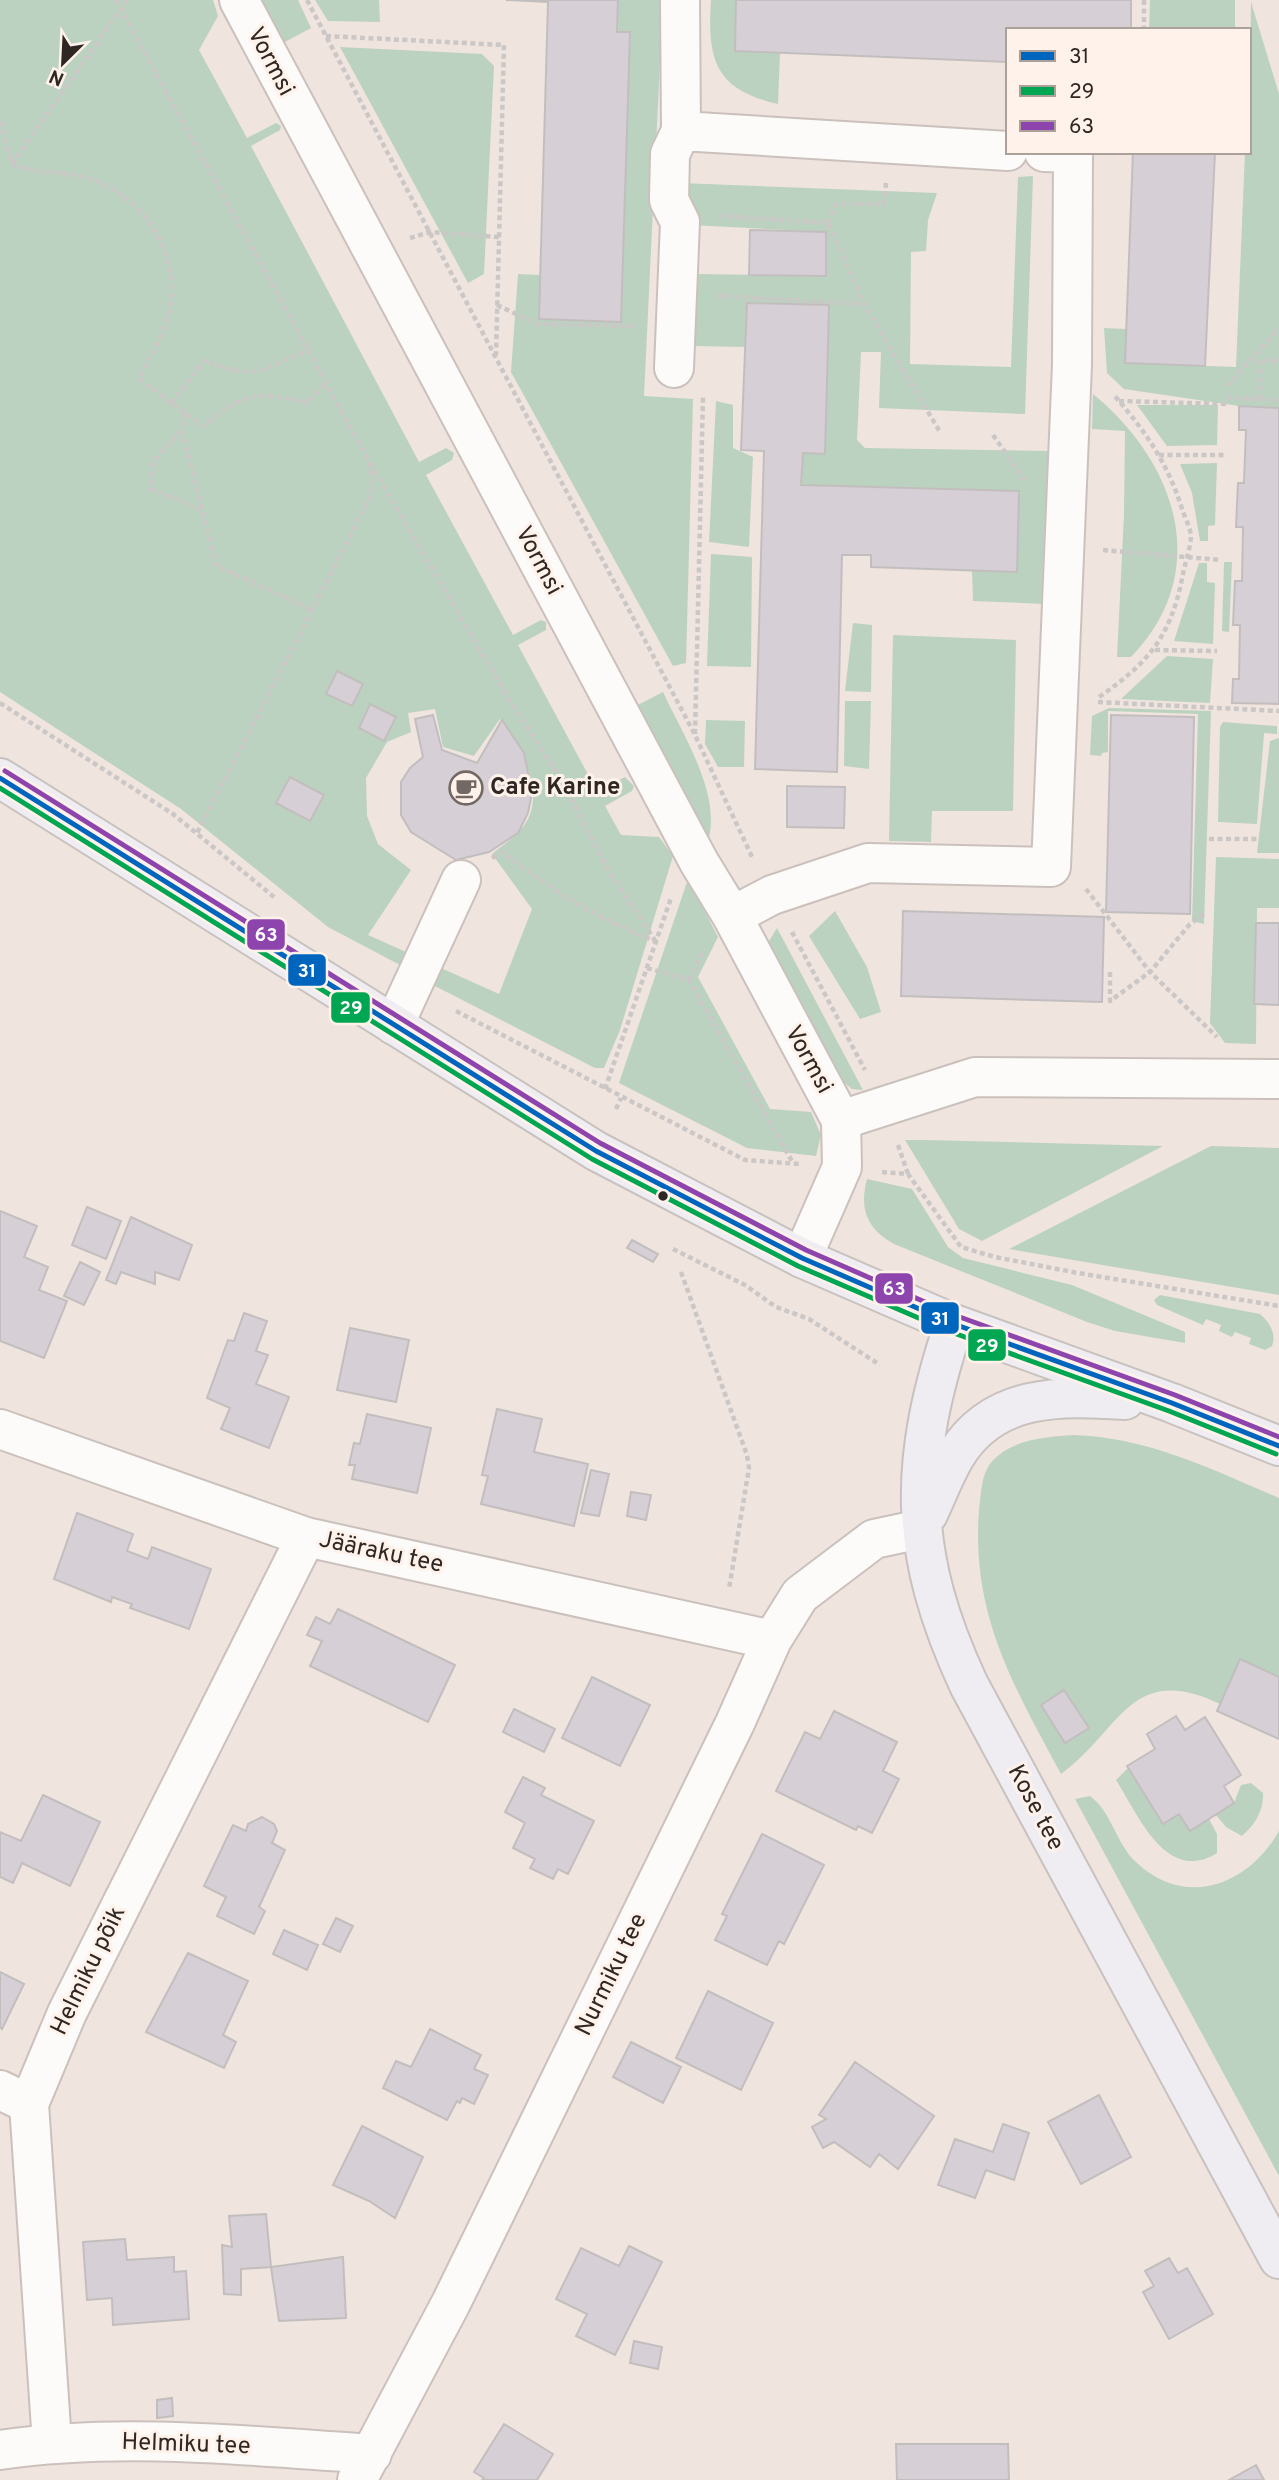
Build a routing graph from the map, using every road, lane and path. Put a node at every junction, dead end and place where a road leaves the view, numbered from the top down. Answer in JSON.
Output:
{"nodes":[{"id":1,"x":116,"y":0,"type":"edge"},
{"id":2,"x":127,"y":0,"type":"edge"},
{"id":3,"x":239,"y":0,"type":"edge"},
{"id":4,"x":307,"y":0,"type":"edge"},
{"id":5,"x":680,"y":0,"type":"edge"},
{"id":6,"x":1143,"y":0,"type":"edge"},
{"id":7,"x":121,"y":9,"type":"junction"},
{"id":8,"x":1144,"y":28,"type":"edge"},
{"id":9,"x":326,"y":36,"type":"junction"},
{"id":10,"x":0,"y":122,"type":"edge"},
{"id":11,"x":681,"y":131,"type":"junction"},
{"id":12,"x":891,"y":144,"type":"junction"},
{"id":13,"x":1006,"y":151,"type":"edge"},
{"id":14,"x":1073,"y":154,"type":"edge"},
{"id":15,"x":12,"y":164,"type":"junction"},
{"id":16,"x":717,"y":216,"type":"dead end"},
{"id":17,"x":828,"y":223,"type":"junction"},
{"id":18,"x":430,"y":232,"type":"junction"},
{"id":19,"x":499,"y":237,"type":"junction"},
{"id":20,"x":371,"y":250,"type":"junction"},
{"id":21,"x":710,"y":295,"type":"dead end"},
{"id":22,"x":864,"y":304,"type":"junction"},
{"id":23,"x":497,"y":305,"type":"junction"},
{"id":24,"x":639,"y":327,"type":"dead end"},
{"id":25,"x":1279,"y":328,"type":"edge"},
{"id":26,"x":309,"y":350,"type":"junction"},
{"id":27,"x":496,"y":357,"type":"junction"},
{"id":28,"x":1279,"y":361,"type":"edge"},
{"id":29,"x":1072,"y":364,"type":"junction"},
{"id":30,"x":674,"y":368,"type":"joint"},
{"id":31,"x":326,"y":383,"type":"junction"},
{"id":32,"x":1227,"y":386,"type":"dead end"},
{"id":33,"x":1260,"y":399,"type":"junction"},
{"id":34,"x":1279,"y":400,"type":"edge"},
{"id":35,"x":1118,"y":401,"type":"junction"},
{"id":36,"x":171,"y":403,"type":"junction"},
{"id":37,"x":185,"y":413,"type":"junction"},
{"id":38,"x":182,"y":430,"type":"junction"},
{"id":39,"x":940,"y":432,"type":"dead end"},
{"id":40,"x":993,"y":435,"type":"dead end"},
{"id":41,"x":1159,"y":454,"type":"junction"},
{"id":42,"x":1225,"y":455,"type":"dead end"},
{"id":43,"x":370,"y":463,"type":"junction"},
{"id":44,"x":1030,"y":486,"type":"dead end"},
{"id":45,"x":201,"y":510,"type":"junction"},
{"id":46,"x":1065,"y":547,"type":"junction"},
{"id":47,"x":1186,"y":557,"type":"junction"},
{"id":48,"x":1221,"y":560,"type":"dead end"},
{"id":49,"x":312,"y":610,"type":"junction"},
{"id":50,"x":1154,"y":650,"type":"junction"},
{"id":51,"x":1217,"y":651,"type":"dead end"},
{"id":52,"x":1075,"y":701,"type":"junction"},
{"id":53,"x":0,"y":703,"type":"edge"},
{"id":54,"x":1279,"y":711,"type":"edge"},
{"id":55,"x":695,"y":735,"type":"junction"},
{"id":56,"x":0,"y":778,"type":"edge"},
{"id":57,"x":197,"y":833,"type":"junction"},
{"id":58,"x":1209,"y":839,"type":"dead end"},
{"id":59,"x":1259,"y":839,"type":"dead end"},
{"id":60,"x":699,"y":862,"type":"junction"},
{"id":61,"x":1051,"y":867,"type":"junction"},
{"id":62,"x":461,"y":880,"type":"joint"},
{"id":63,"x":772,"y":895,"type":"junction"},
{"id":64,"x":671,"y":897,"type":"junction"},
{"id":65,"x":280,"y":902,"type":"dead end"},
{"id":66,"x":678,"y":908,"type":"dead end"},
{"id":67,"x":1206,"y":912,"type":"dead end"},
{"id":68,"x":732,"y":916,"type":"junction"},
{"id":69,"x":656,"y":942,"type":"junction"},
{"id":70,"x":697,"y":942,"type":"dead end"},
{"id":71,"x":647,"y":968,"type":"junction"},
{"id":72,"x":1110,"y":972,"type":"dead end"},
{"id":73,"x":1150,"y":972,"type":"junction"},
{"id":74,"x":689,"y":980,"type":"junction"},
{"id":75,"x":411,"y":988,"type":"junction"},
{"id":76,"x":394,"y":1025,"type":"junction"},
{"id":77,"x":1222,"y":1042,"type":"dead end"},
{"id":78,"x":1279,"y":1079,"type":"edge"},
{"id":79,"x":605,"y":1089,"type":"junction"},
{"id":80,"x":621,"y":1098,"type":"junction"},
{"id":81,"x":885,"y":1107,"type":"junction"},
{"id":82,"x":616,"y":1109,"type":"dead end"},
{"id":83,"x":841,"y":1120,"type":"junction"},
{"id":84,"x":794,"y":1164,"type":"junction"},
{"id":85,"x":842,"y":1167,"type":"junction"},
{"id":86,"x":908,"y":1174,"type":"junction"},
{"id":87,"x":673,"y":1250,"type":"dead end"},
{"id":88,"x":802,"y":1258,"type":"junction"},
{"id":89,"x":681,"y":1272,"type":"dead end"},
{"id":90,"x":1279,"y":1306,"type":"edge"},
{"id":91,"x":954,"y":1324,"type":"junction"},
{"id":92,"x":880,"y":1365,"type":"dead end"},
{"id":93,"x":1172,"y":1403,"type":"junction"},
{"id":94,"x":0,"y":1429,"type":"edge"},
{"id":95,"x":1279,"y":1446,"type":"edge"},
{"id":96,"x":921,"y":1529,"type":"junction"},
{"id":97,"x":306,"y":1537,"type":"junction"},
{"id":98,"x":723,"y":1628,"type":"junction"},
{"id":99,"x":772,"y":1640,"type":"junction"},
{"id":100,"x":14,"y":2097,"type":"edge"},
{"id":101,"x":1279,"y":2259,"type":"edge"},
{"id":102,"x":52,"y":2443,"type":"junction"},
{"id":103,"x":0,"y":2450,"type":"edge"},
{"id":104,"x":364,"y":2467,"type":"edge"}],
"edges":[{"from":1,"to":7,"type":"path"},
{"from":2,"to":7,"type":"path"},
{"from":3,"to":20,"type":"street","name":"Vormsi"},
{"from":4,"to":9,"type":"path"},
{"from":5,"to":11,"type":"street"},
{"from":6,"to":8,"type":"path"},
{"from":7,"to":15,"type":"path"},
{"from":7,"to":26,"type":"path"},
{"from":9,"to":18,"type":"path"},
{"from":9,"to":19,"type":"path"},
{"from":10,"to":15,"type":"path"},
{"from":11,"to":12,"type":"street"},
{"from":11,"to":30,"type":"street"},
{"from":12,"to":13,"type":"street"},
{"from":12,"to":17,"type":"path"},
{"from":14,"to":29,"type":"street"},
{"from":15,"to":36,"type":"path"},
{"from":16,"to":17,"type":"path"},
{"from":17,"to":22,"type":"path"},
{"from":18,"to":19,"type":"path"},
{"from":18,"to":20,"type":"path"},
{"from":18,"to":27,"type":"path"},
{"from":19,"to":23,"type":"path"},
{"from":20,"to":60,"type":"street","name":"Vormsi"},
{"from":21,"to":22,"type":"path"},
{"from":22,"to":39,"type":"path"},
{"from":23,"to":24,"type":"path"},
{"from":23,"to":27,"type":"path"},
{"from":25,"to":32,"type":"path"},
{"from":26,"to":31,"type":"path"},
{"from":26,"to":36,"type":"path"},
{"from":27,"to":55,"type":"path"},
{"from":28,"to":33,"type":"path"},
{"from":29,"to":35,"type":"path"},
{"from":29,"to":46,"type":"street"},
{"from":30,"to":55,"type":"path"},
{"from":31,"to":37,"type":"path"},
{"from":31,"to":43,"type":"path"},
{"from":33,"to":34,"type":"path"},
{"from":33,"to":35,"type":"path"},
{"from":35,"to":41,"type":"path"},
{"from":36,"to":37,"type":"path"},
{"from":37,"to":38,"type":"path"},
{"from":38,"to":45,"type":"path"},
{"from":38,"to":45,"type":"path"},
{"from":40,"to":44,"type":"path"},
{"from":41,"to":42,"type":"path"},
{"from":41,"to":47,"type":"path"},
{"from":43,"to":49,"type":"path"},
{"from":43,"to":69,"type":"path"},
{"from":45,"to":49,"type":"path"},
{"from":46,"to":47,"type":"path"},
{"from":46,"to":52,"type":"street"},
{"from":47,"to":48,"type":"path"},
{"from":47,"to":50,"type":"path"},
{"from":49,"to":57,"type":"path"},
{"from":50,"to":51,"type":"path"},
{"from":50,"to":52,"type":"path"},
{"from":52,"to":54,"type":"path"},
{"from":52,"to":61,"type":"street"},
{"from":53,"to":57,"type":"path"},
{"from":55,"to":63,"type":"path"},
{"from":56,"to":76,"type":"main road"},
{"from":57,"to":65,"type":"path"},
{"from":58,"to":59,"type":"path"},
{"from":60,"to":64,"type":"path"},
{"from":60,"to":68,"type":"street","name":"Vormsi"},
{"from":61,"to":63,"type":"street"},
{"from":61,"to":73,"type":"path"},
{"from":62,"to":69,"type":"path"},
{"from":62,"to":75,"type":"street"},
{"from":63,"to":68,"type":"street"},
{"from":63,"to":81,"type":"path"},
{"from":64,"to":66,"type":"path"},
{"from":64,"to":69,"type":"path"},
{"from":67,"to":73,"type":"path"},
{"from":68,"to":83,"type":"street","name":"Vormsi"},
{"from":69,"to":71,"type":"path"},
{"from":70,"to":74,"type":"path"},
{"from":71,"to":74,"type":"path"},
{"from":71,"to":79,"type":"path"},
{"from":72,"to":73,"type":"path"},
{"from":73,"to":77,"type":"path"},
{"from":74,"to":84,"type":"path"},
{"from":75,"to":76,"type":"street"},
{"from":75,"to":79,"type":"path"},
{"from":76,"to":88,"type":"main road"},
{"from":78,"to":81,"type":"street","name":"Vormsi"},
{"from":79,"to":80,"type":"path"},
{"from":80,"to":82,"type":"path"},
{"from":80,"to":84,"type":"path"},
{"from":81,"to":83,"type":"street","name":"Vormsi"},
{"from":81,"to":86,"type":"path"},
{"from":83,"to":85,"type":"street","name":"Vormsi"},
{"from":84,"to":85,"type":"path"},
{"from":85,"to":86,"type":"path"},
{"from":85,"to":88,"type":"street","name":"Vormsi"},
{"from":86,"to":90,"type":"path"},
{"from":87,"to":92,"type":"path"},
{"from":88,"to":91,"type":"main road"},
{"from":89,"to":98,"type":"path"},
{"from":91,"to":93,"type":"main road"},
{"from":91,"to":96,"type":"main road","name":"Kose tee"},
{"from":93,"to":95,"type":"main road"},
{"from":93,"to":96,"type":"main road"},
{"from":94,"to":97,"type":"street","name":"Jääraku tee"},
{"from":96,"to":99,"type":"street","name":"Nurmiku tee"},
{"from":96,"to":101,"type":"main road","name":"Kose tee"},
{"from":97,"to":98,"type":"street","name":"Jääraku tee"},
{"from":97,"to":100,"type":"street","name":"Helmiku põik"},
{"from":98,"to":99,"type":"street","name":"Jääraku tee"},
{"from":99,"to":104,"type":"street","name":"Nurmiku tee"},
{"from":100,"to":102,"type":"street","name":"Helmiku põik"},
{"from":102,"to":103,"type":"street","name":"Helmiku tee"},
{"from":102,"to":104,"type":"street","name":"Helmiku tee"}]}
